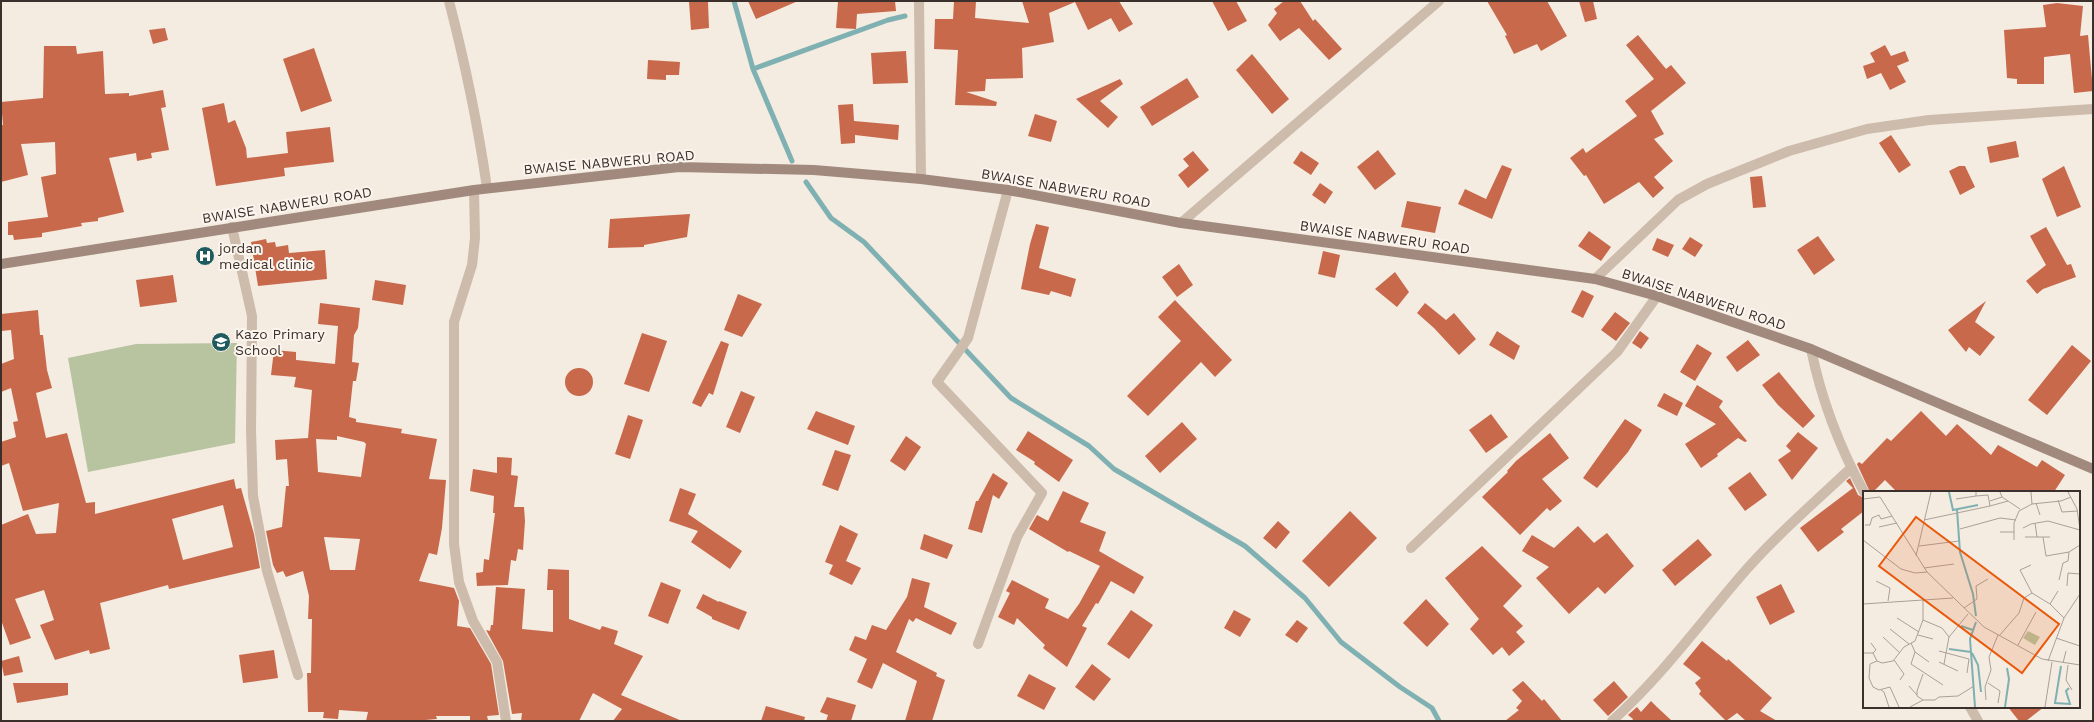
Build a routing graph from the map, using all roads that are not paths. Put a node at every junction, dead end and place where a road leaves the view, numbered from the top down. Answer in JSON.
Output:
{"nodes":[{"id":1,"x":449,"y":1,"type":"edge"},
{"id":2,"x":919,"y":1,"type":"edge"},
{"id":3,"x":1439,"y":1,"type":"edge"},
{"id":4,"x":2093,"y":109,"type":"edge"},
{"id":5,"x":922,"y":179,"type":"junction"},
{"id":6,"x":488,"y":188,"type":"junction"},
{"id":7,"x":474,"y":190,"type":"junction"},
{"id":8,"x":1008,"y":190,"type":"junction"},
{"id":9,"x":1181,"y":223,"type":"junction"},
{"id":10,"x":232,"y":228,"type":"junction"},
{"id":11,"x":1,"y":264,"type":"edge"},
{"id":12,"x":1595,"y":279,"type":"junction"},
{"id":13,"x":1657,"y":296,"type":"junction"},
{"id":14,"x":1812,"y":349,"type":"junction"},
{"id":15,"x":1851,"y":468,"type":"junction"},
{"id":16,"x":2093,"y":469,"type":"edge"},
{"id":17,"x":1863,"y":491,"type":"edge"},
{"id":18,"x":1411,"y":548,"type":"dead end"},
{"id":19,"x":978,"y":644,"type":"dead end"},
{"id":20,"x":298,"y":675,"type":"dead end"},
{"id":21,"x":1971,"y":708,"type":"edge"},
{"id":22,"x":506,"y":721,"type":"edge"},
{"id":23,"x":1612,"y":721,"type":"edge"},
{"id":24,"x":1978,"y":721,"type":"edge"}],
"edges":[{"from":1,"to":6,"type":"street"},
{"from":2,"to":5,"type":"street"},
{"from":3,"to":9,"type":"street"},
{"from":4,"to":12,"type":"street"},
{"from":5,"to":6,"type":"main road","name":"BWAISE NABWERU ROAD"},
{"from":5,"to":8,"type":"main road","name":"BWAISE NABWERU ROAD"},
{"from":6,"to":7,"type":"main road","name":"BWAISE NABWERU ROAD"},
{"from":7,"to":10,"type":"main road","name":"BWAISE NABWERU ROAD"},
{"from":7,"to":22,"type":"street"},
{"from":8,"to":9,"type":"main road","name":"BWAISE NABWERU ROAD"},
{"from":8,"to":19,"type":"street"},
{"from":9,"to":12,"type":"main road","name":"BWAISE NABWERU ROAD"},
{"from":10,"to":11,"type":"main road","name":"BWAISE NABWERU ROAD"},
{"from":10,"to":20,"type":"street"},
{"from":12,"to":13,"type":"main road","name":"BWAISE NABWERU ROAD"},
{"from":13,"to":14,"type":"main road","name":"BWAISE NABWERU ROAD"},
{"from":13,"to":18,"type":"street"},
{"from":14,"to":15,"type":"street"},
{"from":14,"to":16,"type":"main road","name":"BWAISE NABWERU ROAD"},
{"from":15,"to":17,"type":"street"},
{"from":15,"to":23,"type":"street"},
{"from":21,"to":24,"type":"street"}]}
